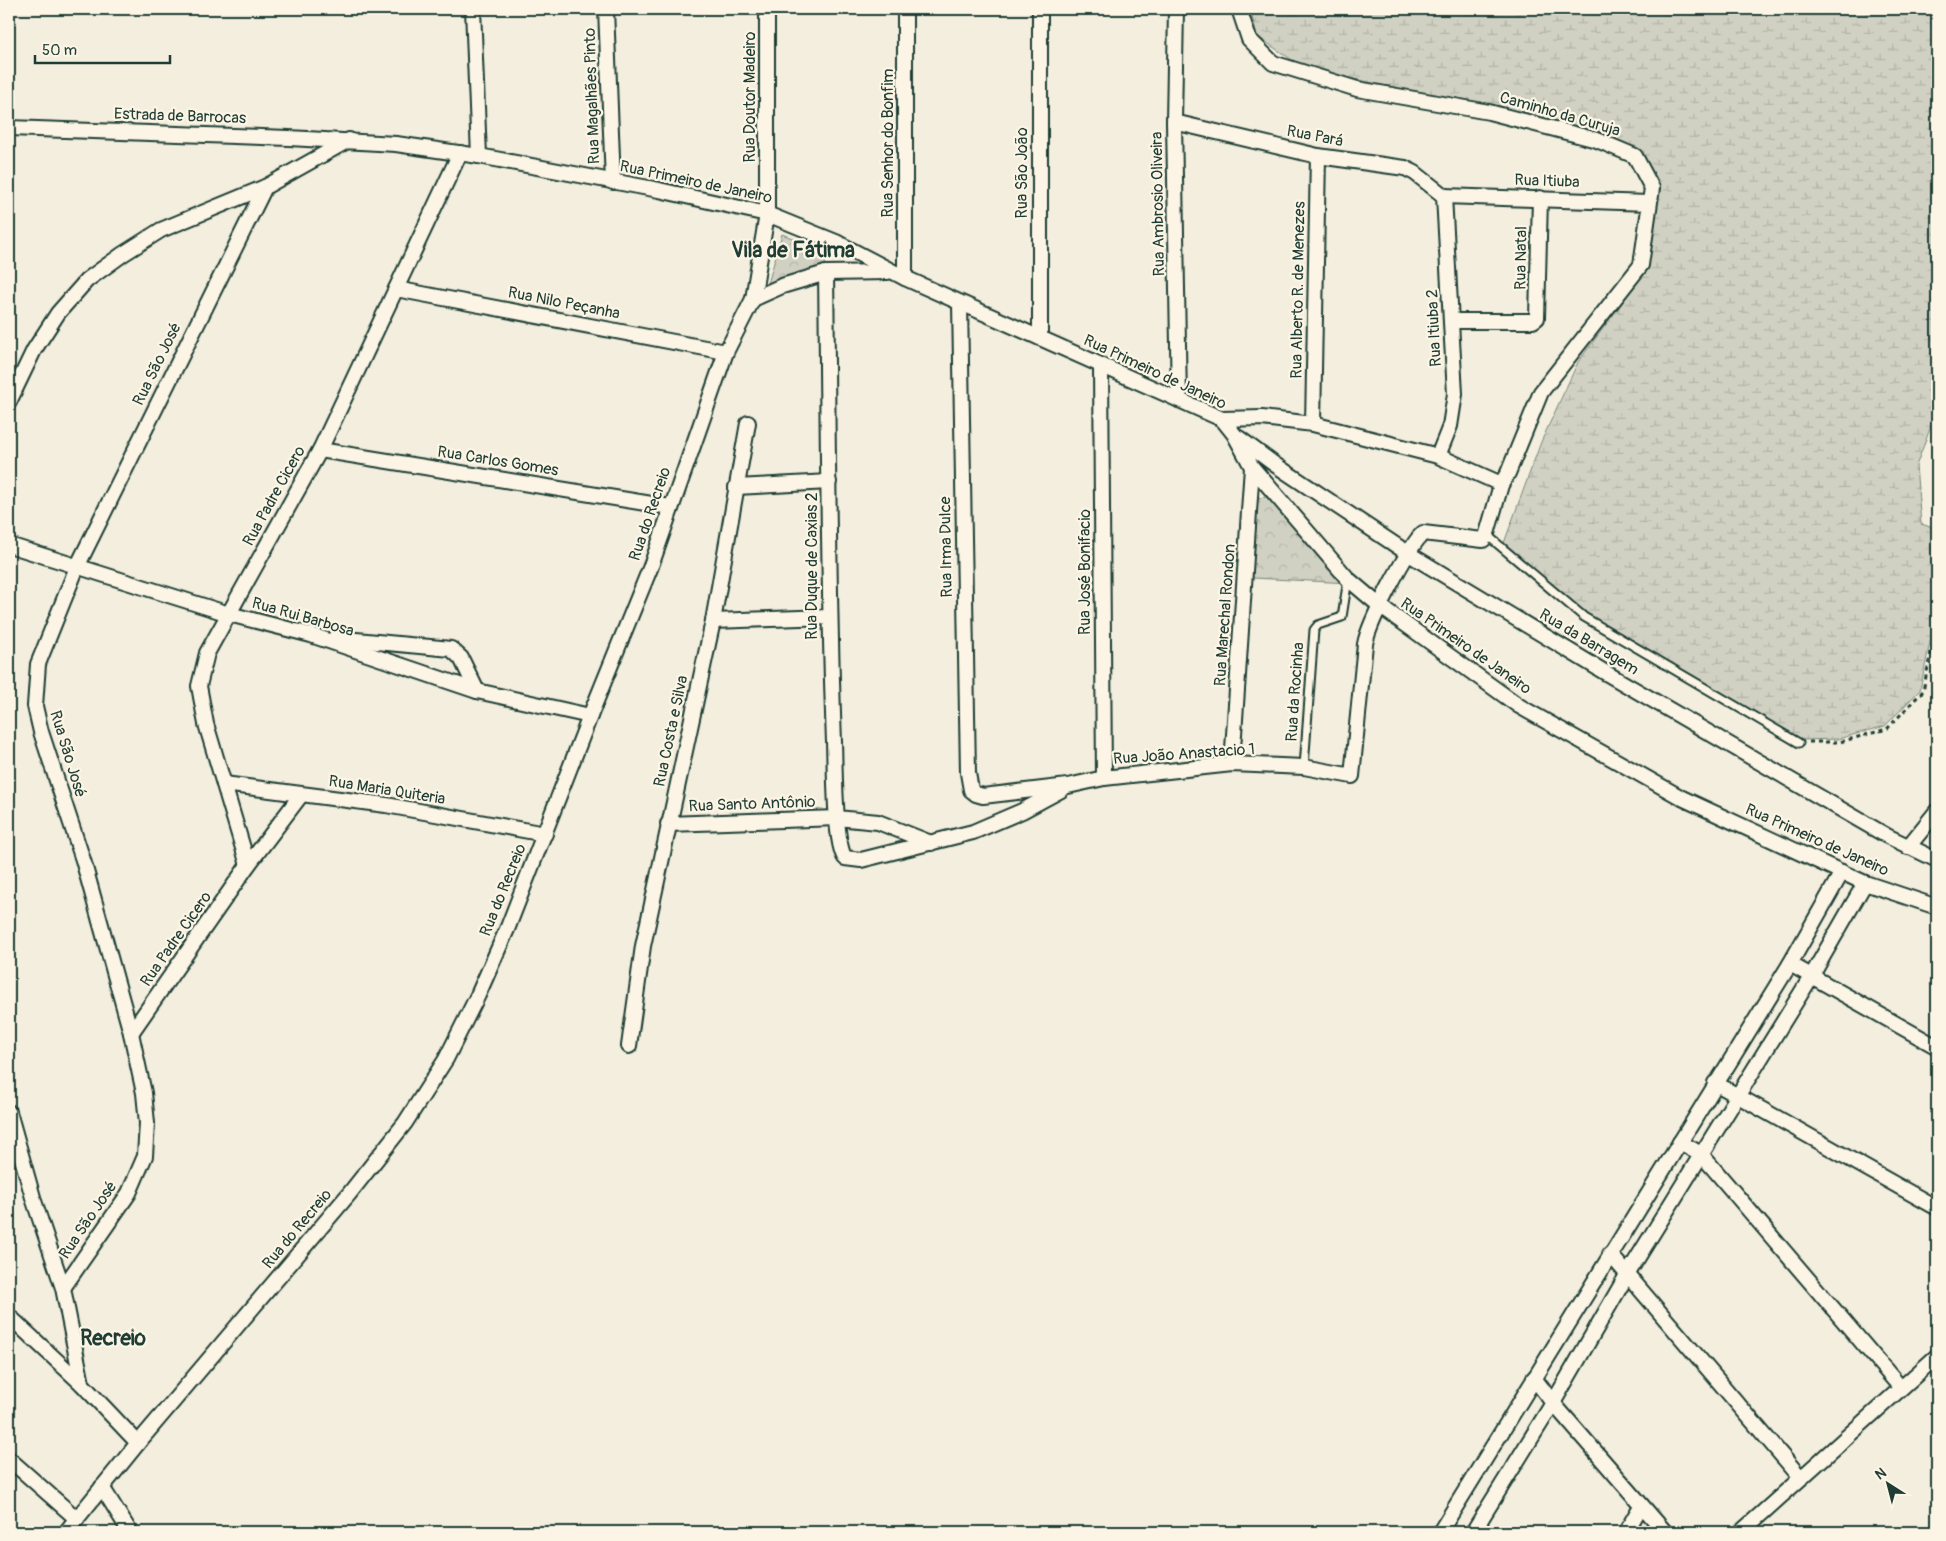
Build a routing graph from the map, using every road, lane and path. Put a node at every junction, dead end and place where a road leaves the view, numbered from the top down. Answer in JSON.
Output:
{"nodes":[{"id":1,"x":473,"y":9,"type":"edge"},
{"id":2,"x":606,"y":9,"type":"edge"},
{"id":3,"x":767,"y":9,"type":"edge"},
{"id":4,"x":905,"y":9,"type":"edge"},
{"id":5,"x":1040,"y":9,"type":"edge"},
{"id":6,"x":1176,"y":9,"type":"edge"},
{"id":7,"x":1239,"y":9,"type":"edge"},
{"id":8,"x":1174,"y":122,"type":"junction"},
{"id":9,"x":9,"y":128,"type":"edge"},
{"id":10,"x":349,"y":140,"type":"junction"},
{"id":11,"x":460,"y":154,"type":"junction"},
{"id":12,"x":479,"y":156,"type":"junction"},
{"id":13,"x":1318,"y":156,"type":"junction"},
{"id":14,"x":613,"y":182,"type":"junction"},
{"id":15,"x":265,"y":187,"type":"junction"},
{"id":16,"x":1444,"y":196,"type":"junction"},
{"id":17,"x":1540,"y":198,"type":"junction"},
{"id":18,"x":1649,"y":203,"type":"junction"},
{"id":19,"x":767,"y":214,"type":"junction"},
{"id":20,"x":891,"y":272,"type":"junction"},
{"id":21,"x":826,"y":273,"type":"junction"},
{"id":22,"x":905,"y":278,"type":"junction"},
{"id":23,"x":396,"y":289,"type":"junction"},
{"id":24,"x":753,"y":299,"type":"junction"},
{"id":25,"x":960,"y":303,"type":"junction"},
{"id":26,"x":1451,"y":321,"type":"junction"},
{"id":27,"x":1040,"y":338,"type":"junction"},
{"id":28,"x":726,"y":352,"type":"junction"},
{"id":29,"x":1101,"y":366,"type":"junction"},
{"id":30,"x":1178,"y":400,"type":"junction"},
{"id":31,"x":9,"y":402,"type":"edge"},
{"id":32,"x":1222,"y":419,"type":"junction"},
{"id":33,"x":748,"y":423,"type":"dead end"},
{"id":34,"x":1313,"y":424,"type":"junction"},
{"id":35,"x":1234,"y":434,"type":"junction"},
{"id":36,"x":320,"y":450,"type":"junction"},
{"id":37,"x":1438,"y":456,"type":"junction"},
{"id":38,"x":1252,"y":467,"type":"junction"},
{"id":39,"x":1508,"y":473,"type":"junction"},
{"id":40,"x":829,"y":482,"type":"junction"},
{"id":41,"x":736,"y":488,"type":"junction"},
{"id":42,"x":670,"y":507,"type":"junction"},
{"id":43,"x":1487,"y":536,"type":"junction"},
{"id":44,"x":9,"y":545,"type":"edge"},
{"id":45,"x":1408,"y":554,"type":"junction"},
{"id":46,"x":77,"y":568,"type":"junction"},
{"id":47,"x":1348,"y":579,"type":"junction"},
{"id":48,"x":1380,"y":606,"type":"junction"},
{"id":49,"x":229,"y":614,"type":"junction"},
{"id":50,"x":830,"y":617,"type":"junction"},
{"id":51,"x":713,"y":622,"type":"junction"},
{"id":52,"x":1937,"y":623,"type":"edge"},
{"id":53,"x":311,"y":636,"type":"junction"},
{"id":54,"x":477,"y":691,"type":"junction"},
{"id":55,"x":590,"y":716,"type":"junction"},
{"id":56,"x":1799,"y":743,"type":"joint"},
{"id":57,"x":1232,"y":764,"type":"junction"},
{"id":58,"x":1304,"y":767,"type":"junction"},
{"id":59,"x":1104,"y":778,"type":"junction"},
{"id":60,"x":224,"y":784,"type":"junction"},
{"id":61,"x":1068,"y":786,"type":"junction"},
{"id":62,"x":971,"y":790,"type":"joint"},
{"id":63,"x":300,"y":795,"type":"junction"},
{"id":64,"x":1937,"y":811,"type":"edge"},
{"id":65,"x":837,"y":818,"type":"junction"},
{"id":66,"x":668,"y":824,"type":"junction"},
{"id":67,"x":545,"y":834,"type":"junction"},
{"id":68,"x":931,"y":843,"type":"junction"},
{"id":69,"x":1908,"y":848,"type":"junction"},
{"id":70,"x":845,"y":858,"type":"joint"},
{"id":71,"x":1937,"y":860,"type":"edge"},
{"id":72,"x":248,"y":865,"type":"junction"},
{"id":73,"x":1842,"y":872,"type":"junction"},
{"id":74,"x":1865,"y":883,"type":"junction"},
{"id":75,"x":1937,"y":907,"type":"edge"},
{"id":76,"x":1790,"y":964,"type":"junction"},
{"id":77,"x":1811,"y":976,"type":"junction"},
{"id":78,"x":131,"y":1033,"type":"junction"},
{"id":79,"x":629,"y":1046,"type":"dead end"},
{"id":80,"x":1937,"y":1046,"type":"edge"},
{"id":81,"x":1715,"y":1083,"type":"junction"},
{"id":82,"x":1736,"y":1096,"type":"junction"},
{"id":83,"x":9,"y":1112,"type":"edge"},
{"id":84,"x":1680,"y":1142,"type":"junction"},
{"id":85,"x":1701,"y":1154,"type":"junction"},
{"id":86,"x":1937,"y":1208,"type":"edge"},
{"id":87,"x":1610,"y":1254,"type":"junction"},
{"id":88,"x":1627,"y":1275,"type":"junction"},
{"id":89,"x":63,"y":1288,"type":"junction"},
{"id":90,"x":9,"y":1316,"type":"edge"},
{"id":91,"x":1937,"y":1356,"type":"edge"},
{"id":92,"x":1534,"y":1378,"type":"junction"},
{"id":93,"x":82,"y":1384,"type":"junction"},
{"id":94,"x":1902,"y":1388,"type":"junction"},
{"id":95,"x":1553,"y":1403,"type":"junction"},
{"id":96,"x":138,"y":1442,"type":"junction"},
{"id":97,"x":9,"y":1460,"type":"edge"},
{"id":98,"x":1801,"y":1478,"type":"junction"},
{"id":99,"x":102,"y":1487,"type":"junction"},
{"id":100,"x":1642,"y":1506,"type":"junction"},
{"id":101,"x":77,"y":1519,"type":"junction"},
{"id":102,"x":66,"y":1532,"type":"edge"},
{"id":103,"x":130,"y":1532,"type":"edge"},
{"id":104,"x":1440,"y":1532,"type":"edge"},
{"id":105,"x":1473,"y":1532,"type":"edge"},
{"id":106,"x":1626,"y":1532,"type":"edge"},
{"id":107,"x":1666,"y":1532,"type":"edge"},
{"id":108,"x":1741,"y":1532,"type":"edge"}],
"edges":[{"from":1,"to":12,"type":"street"},
{"from":2,"to":14,"type":"street","name":"Rua Magalhães Pinto"},
{"from":3,"to":19,"type":"street","name":"Rua Doutor Madeiro"},
{"from":4,"to":22,"type":"street","name":"Rua Senhor do Bonfim"},
{"from":5,"to":27,"type":"street","name":"Rua São João"},
{"from":6,"to":8,"type":"street","name":"Rua Ambrosio Oliveira"},
{"from":7,"to":18,"type":"street","name":"Caminho da Curuja"},
{"from":8,"to":13,"type":"street","name":"Rua Pará"},
{"from":8,"to":30,"type":"street","name":"Rua Ambrosio Oliveira"},
{"from":9,"to":10,"type":"street","name":"Estrada de Barrocas"},
{"from":10,"to":11,"type":"street","name":"Rua Primeiro de Janeiro"},
{"from":10,"to":15,"type":"street"},
{"from":11,"to":12,"type":"street","name":"Rua Primeiro de Janeiro"},
{"from":11,"to":23,"type":"street","name":"Rua Padre Cicero"},
{"from":12,"to":14,"type":"street","name":"Rua Primeiro de Janeiro"},
{"from":13,"to":16,"type":"street","name":"Rua Pará"},
{"from":13,"to":34,"type":"street","name":"Rua Alberto R. de Menezes"},
{"from":14,"to":19,"type":"street","name":"Rua Primeiro de Janeiro"},
{"from":15,"to":31,"type":"street"},
{"from":15,"to":46,"type":"street","name":"Rua São José"},
{"from":16,"to":17,"type":"street","name":"Rua Itiuba"},
{"from":16,"to":26,"type":"street","name":"Rua Itiuba 2"},
{"from":17,"to":18,"type":"street","name":"Rua Itiuba"},
{"from":17,"to":26,"type":"street","name":"Rua Natal"},
{"from":18,"to":39,"type":"street","name":"Caminho da Curuja"},
{"from":19,"to":20,"type":"street","name":"Rua Primeiro de Janeiro"},
{"from":19,"to":24,"type":"street","name":"Rua Doutor Madeiro"},
{"from":20,"to":21,"type":"street"},
{"from":20,"to":22,"type":"street","name":"Rua Primeiro de Janeiro"},
{"from":21,"to":24,"type":"street"},
{"from":21,"to":40,"type":"street","name":"Rua Duque de Caxias 2"},
{"from":22,"to":25,"type":"street","name":"Rua Primeiro de Janeiro"},
{"from":23,"to":28,"type":"street","name":"Rua Nilo Peçanha"},
{"from":23,"to":36,"type":"street","name":"Rua Padre Cicero"},
{"from":24,"to":28,"type":"street","name":"Rua do Recreio"},
{"from":25,"to":27,"type":"street","name":"Rua Primeiro de Janeiro"},
{"from":25,"to":62,"type":"street","name":"Rua Irma Dulce"},
{"from":26,"to":37,"type":"street","name":"Rua Itiuba 2"},
{"from":27,"to":29,"type":"street","name":"Rua Primeiro de Janeiro"},
{"from":28,"to":42,"type":"street","name":"Rua do Recreio"},
{"from":29,"to":30,"type":"street","name":"Rua Primeiro de Janeiro"},
{"from":29,"to":59,"type":"street","name":"Rua José Bonifacio"},
{"from":30,"to":32,"type":"street","name":"Rua Primeiro de Janeiro"},
{"from":32,"to":34,"type":"street"},
{"from":32,"to":35,"type":"street","name":"Rua Primeiro de Janeiro"},
{"from":33,"to":41,"type":"street","name":"Rua Costa e Silva"},
{"from":34,"to":37,"type":"street"},
{"from":35,"to":38,"type":"street","name":"Rua Primeiro de Janeiro"},
{"from":35,"to":45,"type":"street","name":"Rua da Barragem"},
{"from":36,"to":42,"type":"street","name":"Rua Carlos Gomes"},
{"from":36,"to":49,"type":"street","name":"Rua Padre Cicero"},
{"from":37,"to":39,"type":"street"},
{"from":38,"to":47,"type":"street","name":"Rua Primeiro de Janeiro"},
{"from":38,"to":57,"type":"street","name":"Rua Marechal Rondon"},
{"from":39,"to":43,"type":"street","name":"Caminho da Curuja"},
{"from":40,"to":41,"type":"street"},
{"from":40,"to":50,"type":"street","name":"Rua Duque de Caxias 2"},
{"from":41,"to":51,"type":"street","name":"Rua Costa e Silva"},
{"from":42,"to":55,"type":"street","name":"Rua do Recreio"},
{"from":43,"to":45,"type":"street"},
{"from":43,"to":56,"type":"lane","name":"Rua da Barragem"},
{"from":44,"to":46,"type":"street","name":"Rua Rui Barbosa"},
{"from":45,"to":48,"type":"street"},
{"from":45,"to":69,"type":"street","name":"Rua da Barragem"},
{"from":46,"to":49,"type":"street","name":"Rua Rui Barbosa"},
{"from":46,"to":78,"type":"street","name":"Rua São José"},
{"from":47,"to":48,"type":"street","name":"Rua Primeiro de Janeiro"},
{"from":47,"to":58,"type":"lane","name":"Rua da Rocinha"},
{"from":48,"to":58,"type":"street","name":"Rua João Anastacio 1"},
{"from":48,"to":73,"type":"street","name":"Rua Primeiro de Janeiro"},
{"from":49,"to":53,"type":"street","name":"Rua Rui Barbosa"},
{"from":49,"to":60,"type":"street","name":"Rua Padre Cicero"},
{"from":50,"to":51,"type":"street"},
{"from":50,"to":65,"type":"street","name":"Rua Duque de Caxias 2"},
{"from":51,"to":66,"type":"street","name":"Rua Costa e Silva"},
{"from":52,"to":56,"type":"path"},
{"from":53,"to":54,"type":"street","name":"Rua Rui Barbosa"},
{"from":53,"to":54,"type":"street"},
{"from":54,"to":55,"type":"street","name":"Rua Rui Barbosa"},
{"from":55,"to":67,"type":"street","name":"Rua do Recreio"},
{"from":57,"to":58,"type":"street","name":"Rua João Anastacio 1"},
{"from":57,"to":59,"type":"street","name":"Rua João Anastacio 1"},
{"from":59,"to":61,"type":"street","name":"Rua João Anastacio 1"},
{"from":60,"to":63,"type":"street","name":"Rua Maria Quiteria"},
{"from":60,"to":72,"type":"street","name":"Rua Padre Cicero"},
{"from":61,"to":62,"type":"street","name":"Rua João Anastacio 1"},
{"from":61,"to":68,"type":"street","name":"Rua João Anastacio 1"},
{"from":63,"to":67,"type":"street","name":"Rua Maria Quiteria"},
{"from":63,"to":72,"type":"street","name":"Rua Padre Cicero"},
{"from":64,"to":69,"type":"street"},
{"from":65,"to":66,"type":"street","name":"Rua Santo Antônio"},
{"from":65,"to":68,"type":"street"},
{"from":65,"to":70,"type":"street","name":"Rua Duque de Caxias 2"},
{"from":66,"to":79,"type":"street","name":"Rua Costa e Silva"},
{"from":67,"to":96,"type":"street","name":"Rua do Recreio"},
{"from":68,"to":70,"type":"street","name":"Rua João Anastacio 1"},
{"from":69,"to":71,"type":"street","name":"Rua da Barragem"},
{"from":72,"to":78,"type":"street","name":"Rua Padre Cicero"},
{"from":73,"to":74,"type":"street","name":"Rua Primeiro de Janeiro"},
{"from":73,"to":76,"type":"street"},
{"from":74,"to":75,"type":"street","name":"Rua Primeiro de Janeiro"},
{"from":74,"to":77,"type":"street"},
{"from":76,"to":77,"type":"street"},
{"from":76,"to":81,"type":"street"},
{"from":77,"to":80,"type":"street"},
{"from":77,"to":82,"type":"street"},
{"from":78,"to":89,"type":"street","name":"Rua São José"},
{"from":81,"to":82,"type":"street"},
{"from":81,"to":84,"type":"street"},
{"from":82,"to":85,"type":"street"},
{"from":82,"to":86,"type":"street"},
{"from":83,"to":89,"type":"street","name":"Rua São José"},
{"from":84,"to":85,"type":"street"},
{"from":84,"to":87,"type":"street"},
{"from":85,"to":88,"type":"street"},
{"from":85,"to":94,"type":"street"},
{"from":87,"to":88,"type":"street"},
{"from":87,"to":92,"type":"street"},
{"from":88,"to":95,"type":"street"},
{"from":88,"to":98,"type":"street"},
{"from":89,"to":93,"type":"street","name":"Rua São José"},
{"from":90,"to":93,"type":"street"},
{"from":91,"to":94,"type":"street"},
{"from":92,"to":95,"type":"street"},
{"from":92,"to":104,"type":"street"},
{"from":93,"to":96,"type":"street"},
{"from":94,"to":98,"type":"street"},
{"from":95,"to":100,"type":"street"},
{"from":95,"to":105,"type":"street"},
{"from":96,"to":99,"type":"street","name":"Rua do Recreio"},
{"from":97,"to":101,"type":"street"},
{"from":98,"to":108,"type":"street"},
{"from":99,"to":101,"type":"street","name":"Rua do Recreio"},
{"from":99,"to":103,"type":"street"},
{"from":100,"to":106,"type":"street"},
{"from":100,"to":107,"type":"street"},
{"from":101,"to":102,"type":"street","name":"Rua do Recreio"}]}
